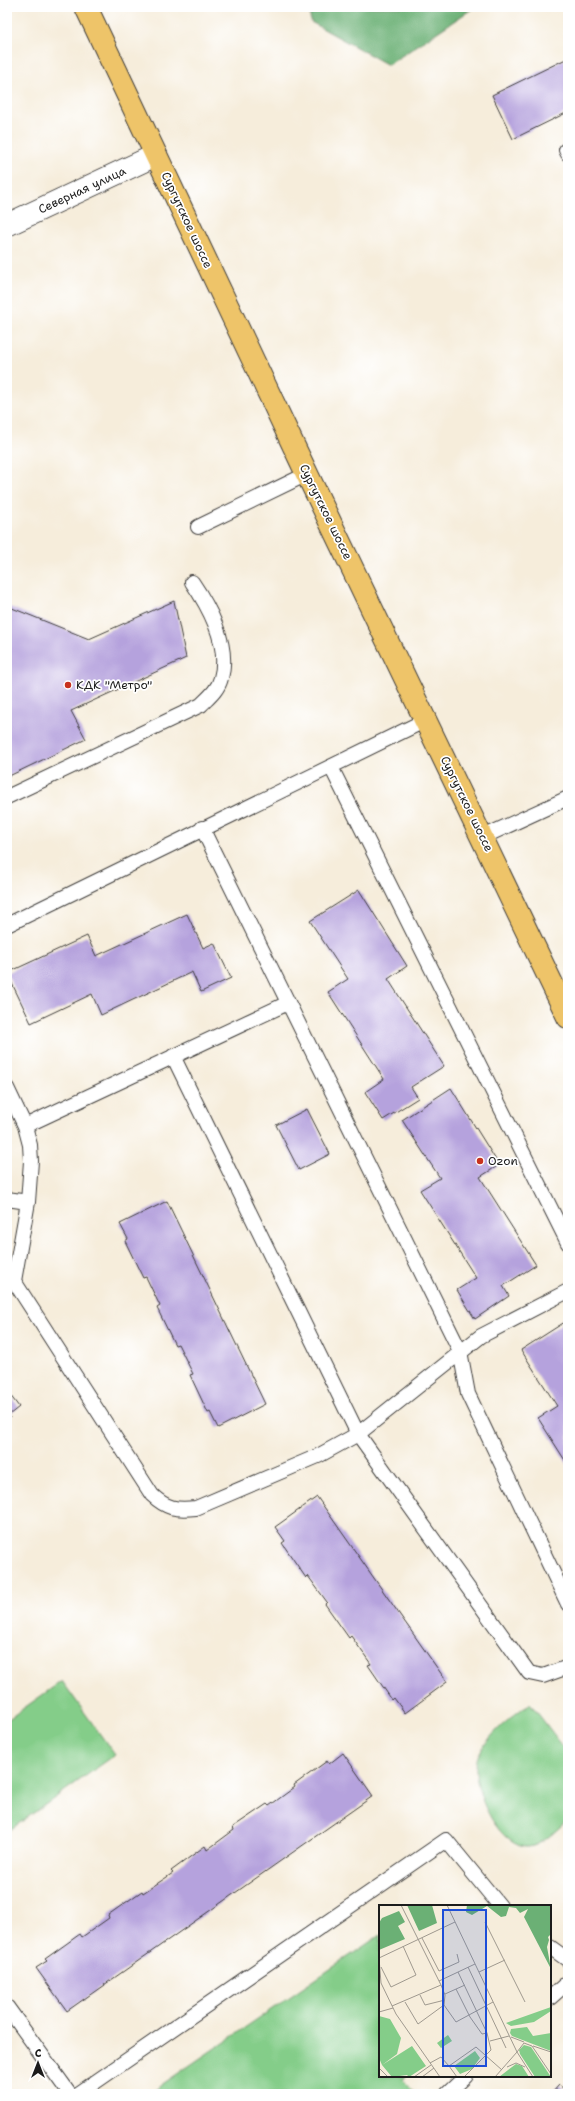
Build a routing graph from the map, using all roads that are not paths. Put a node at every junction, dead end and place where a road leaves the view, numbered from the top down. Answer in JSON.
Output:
{"nodes":[{"id":1,"x":86,"y":7,"type":"edge"},
{"id":2,"x":156,"y":155,"type":"junction"},
{"id":3,"x":7,"y":226,"type":"edge"},
{"id":4,"x":307,"y":474,"type":"junction"},
{"id":5,"x":198,"y":526,"type":"dead end"},
{"id":6,"x":192,"y":582,"type":"dead end"},
{"id":7,"x":426,"y":720,"type":"junction"},
{"id":8,"x":331,"y":767,"type":"junction"},
{"id":9,"x":7,"y":797,"type":"edge"},
{"id":10,"x":568,"y":798,"type":"edge"},
{"id":11,"x":202,"y":828,"type":"junction"},
{"id":12,"x":483,"y":837,"type":"junction"},
{"id":13,"x":7,"y":925,"type":"edge"},
{"id":14,"x":288,"y":1003,"type":"junction"},
{"id":15,"x":568,"y":1017,"type":"edge"},
{"id":16,"x":173,"y":1056,"type":"junction"},
{"id":17,"x":7,"y":1088,"type":"edge"},
{"id":18,"x":25,"y":1126,"type":"junction"},
{"id":19,"x":7,"y":1199,"type":"edge"},
{"id":20,"x":28,"y":1202,"type":"junction"},
{"id":21,"x":568,"y":1243,"type":"edge"},
{"id":22,"x":11,"y":1283,"type":"edge"},
{"id":23,"x":568,"y":1291,"type":"edge"},
{"id":24,"x":460,"y":1351,"type":"junction"},
{"id":25,"x":358,"y":1434,"type":"junction"},
{"id":26,"x":568,"y":1604,"type":"edge"},
{"id":27,"x":568,"y":1667,"type":"edge"},
{"id":28,"x":499,"y":1905,"type":"edge"},
{"id":29,"x":551,"y":1948,"type":"edge"},
{"id":30,"x":568,"y":1960,"type":"edge"},
{"id":31,"x":568,"y":1982,"type":"edge"},
{"id":32,"x":551,"y":1997,"type":"edge"},
{"id":33,"x":7,"y":2007,"type":"edge"},
{"id":34,"x":465,"y":2077,"type":"edge"},
{"id":35,"x":70,"y":2094,"type":"edge"},
{"id":36,"x":78,"y":2094,"type":"edge"},
{"id":37,"x":447,"y":2094,"type":"edge"}],
"edges":[{"from":1,"to":2,"type":"main road","name":"Сургутское шоссе"},
{"from":2,"to":3,"type":"street","name":"Северная улица"},
{"from":2,"to":4,"type":"main road","name":"Сургутское шоссе"},
{"from":4,"to":5,"type":"lane"},
{"from":4,"to":7,"type":"main road","name":"Сургутское шоссе"},
{"from":6,"to":9,"type":"lane"},
{"from":7,"to":8,"type":"lane"},
{"from":7,"to":12,"type":"main road","name":"Сургутское шоссе"},
{"from":8,"to":11,"type":"lane"},
{"from":8,"to":21,"type":"lane"},
{"from":10,"to":12,"type":"lane"},
{"from":11,"to":13,"type":"lane"},
{"from":11,"to":14,"type":"lane"},
{"from":12,"to":15,"type":"main road","name":"Сургутское шоссе"},
{"from":14,"to":16,"type":"lane"},
{"from":14,"to":24,"type":"lane"},
{"from":16,"to":18,"type":"lane"},
{"from":16,"to":25,"type":"lane"},
{"from":17,"to":18,"type":"lane"},
{"from":18,"to":20,"type":"lane"},
{"from":19,"to":20,"type":"lane"},
{"from":20,"to":22,"type":"lane"},
{"from":22,"to":25,"type":"lane"},
{"from":23,"to":24,"type":"lane"},
{"from":24,"to":25,"type":"lane"},
{"from":24,"to":26,"type":"lane"},
{"from":25,"to":27,"type":"lane"},
{"from":28,"to":36,"type":"lane"},
{"from":29,"to":30,"type":"lane"},
{"from":31,"to":32,"type":"lane"},
{"from":33,"to":35,"type":"lane"},
{"from":34,"to":37,"type":"lane"}]}
